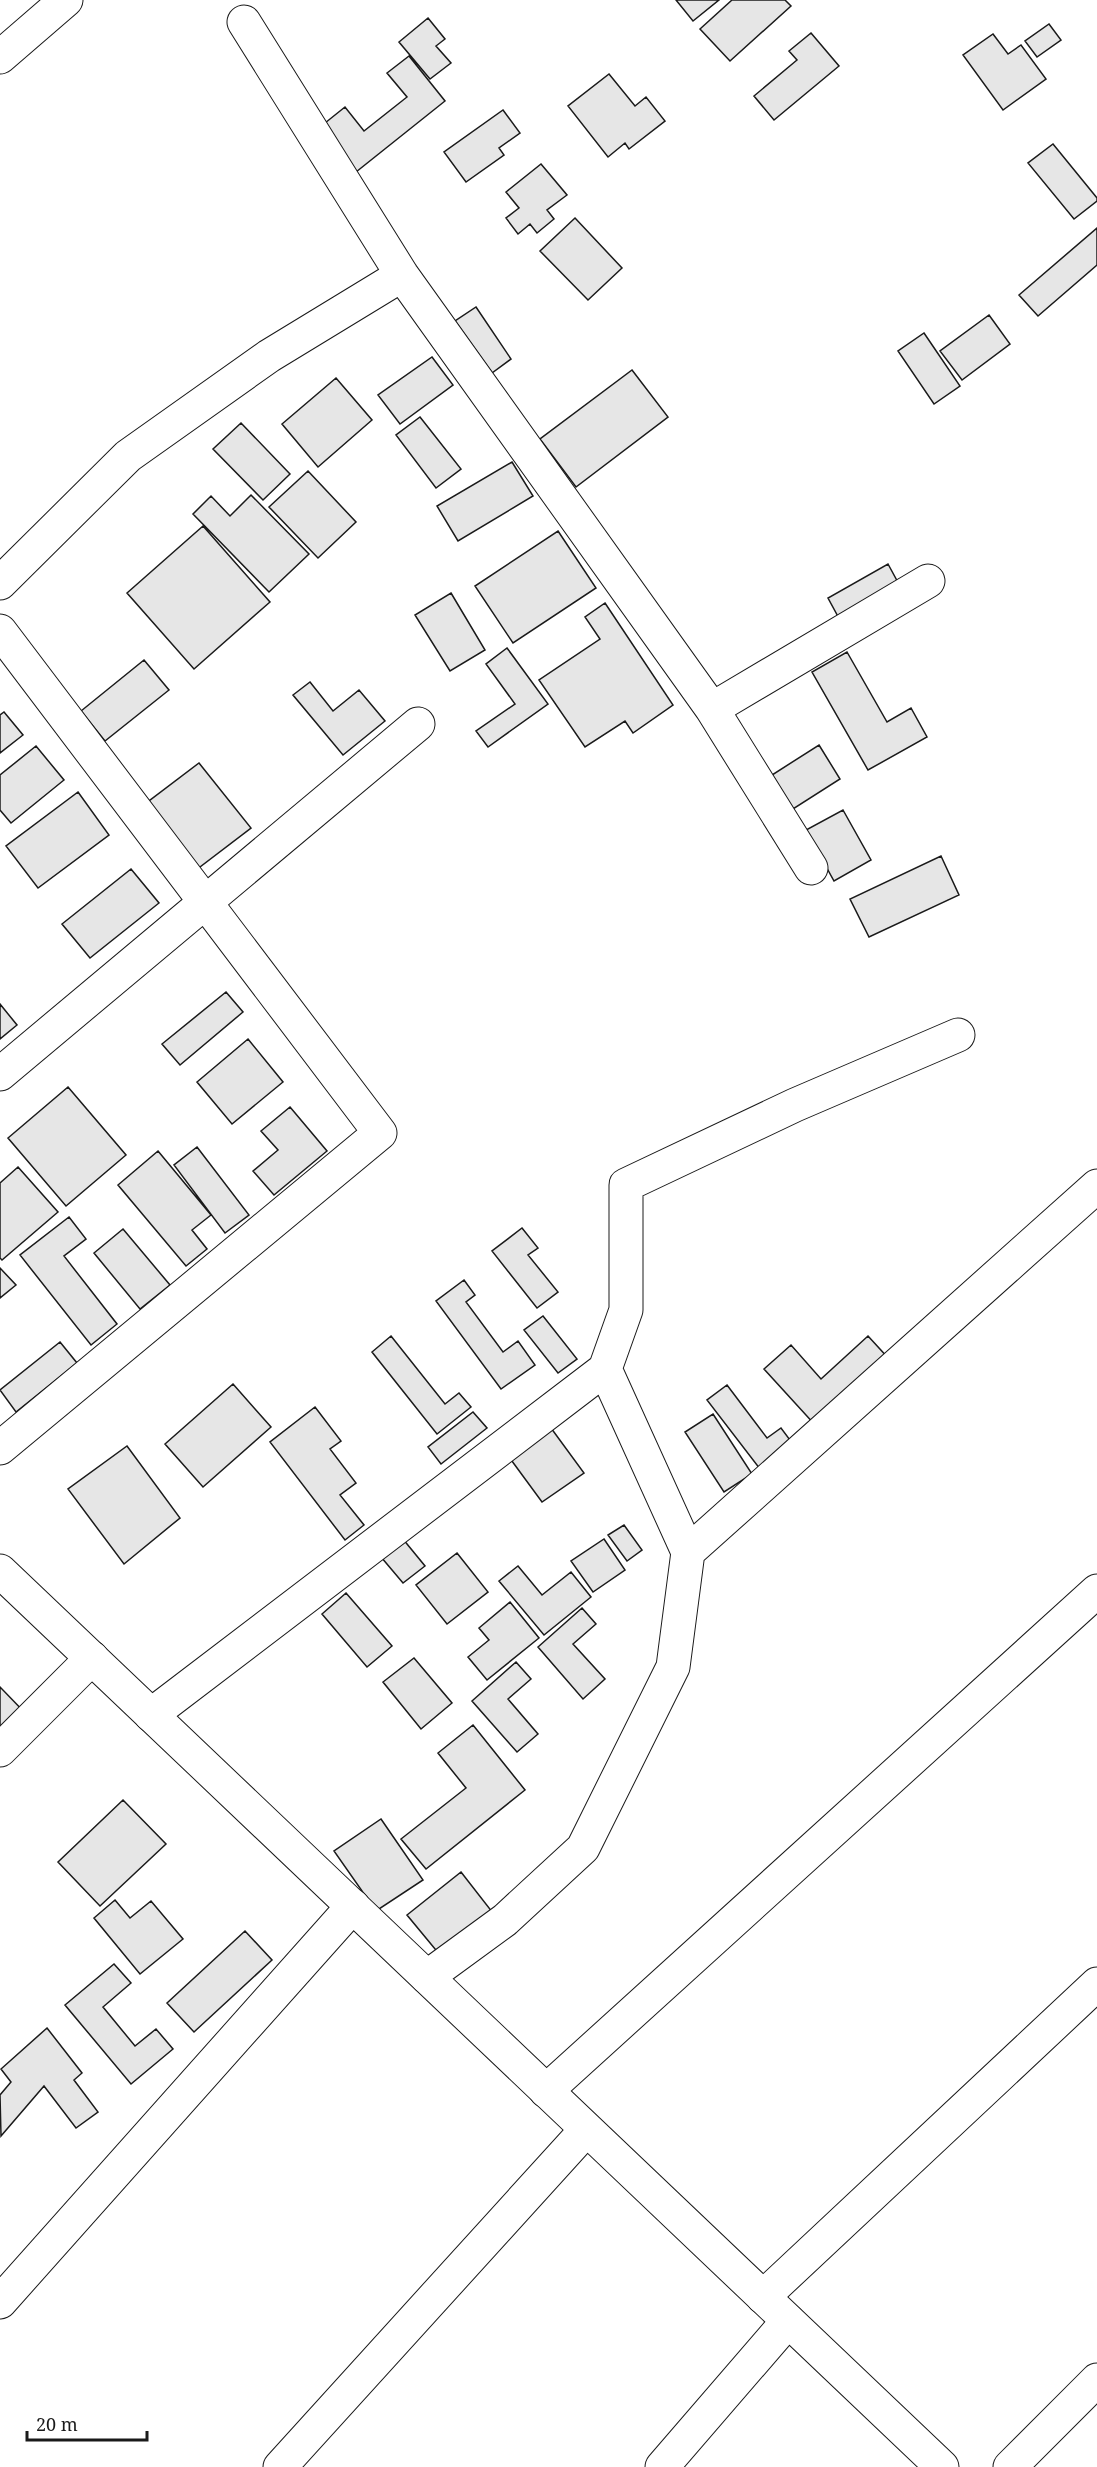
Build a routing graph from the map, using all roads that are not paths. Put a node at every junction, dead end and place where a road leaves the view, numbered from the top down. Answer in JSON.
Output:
{"nodes":[{"id":1,"x":66,"y":0,"type":"edge"},
{"id":2,"x":244,"y":22,"type":"dead end"},
{"id":3,"x":0,"y":57,"type":"edge"},
{"id":4,"x":402,"y":275,"type":"junction"},
{"id":5,"x":928,"y":581,"type":"dead end"},
{"id":6,"x":0,"y":583,"type":"edge"},
{"id":7,"x":0,"y":631,"type":"edge"},
{"id":8,"x":712,"y":709,"type":"junction"},
{"id":9,"x":418,"y":724,"type":"dead end"},
{"id":10,"x":811,"y":868,"type":"dead end"},
{"id":11,"x":205,"y":902,"type":"junction"},
{"id":12,"x":958,"y":1035,"type":"dead end"},
{"id":13,"x":0,"y":1074,"type":"edge"},
{"id":14,"x":1097,"y":1186,"type":"edge"},
{"id":15,"x":605,"y":1369,"type":"junction"},
{"id":16,"x":0,"y":1448,"type":"edge"},
{"id":17,"x":688,"y":1552,"type":"junction"},
{"id":18,"x":0,"y":1571,"type":"edge"},
{"id":19,"x":1097,"y":1591,"type":"edge"},
{"id":20,"x":92,"y":1658,"type":"junction"},
{"id":21,"x":151,"y":1715,"type":"junction"},
{"id":22,"x":0,"y":1750,"type":"edge"},
{"id":23,"x":353,"y":1906,"type":"junction"},
{"id":24,"x":427,"y":1977,"type":"junction"},
{"id":25,"x":1097,"y":1984,"type":"edge"},
{"id":26,"x":546,"y":2091,"type":"junction"},
{"id":27,"x":586,"y":2130,"type":"junction"},
{"id":28,"x":763,"y":2297,"type":"junction"},
{"id":29,"x":0,"y":2302,"type":"edge"},
{"id":30,"x":788,"y":2321,"type":"junction"},
{"id":31,"x":1097,"y":2380,"type":"edge"},
{"id":32,"x":280,"y":2467,"type":"edge"},
{"id":33,"x":663,"y":2467,"type":"edge"},
{"id":34,"x":942,"y":2467,"type":"edge"},
{"id":35,"x":1010,"y":2467,"type":"edge"}],
"edges":[{"from":1,"to":3,"type":"street"},
{"from":2,"to":4,"type":"street"},
{"from":4,"to":6,"type":"street"},
{"from":4,"to":8,"type":"street"},
{"from":5,"to":8,"type":"street"},
{"from":7,"to":11,"type":"street"},
{"from":8,"to":10,"type":"street"},
{"from":9,"to":11,"type":"street"},
{"from":11,"to":13,"type":"street"},
{"from":11,"to":16,"type":"street"},
{"from":12,"to":15,"type":"street"},
{"from":14,"to":17,"type":"street"},
{"from":15,"to":17,"type":"street"},
{"from":15,"to":21,"type":"street"},
{"from":17,"to":24,"type":"street"},
{"from":18,"to":20,"type":"street"},
{"from":19,"to":26,"type":"street"},
{"from":20,"to":21,"type":"street"},
{"from":20,"to":22,"type":"street"},
{"from":21,"to":23,"type":"street"},
{"from":23,"to":24,"type":"street"},
{"from":23,"to":29,"type":"street"},
{"from":24,"to":26,"type":"street"},
{"from":25,"to":28,"type":"street"},
{"from":26,"to":27,"type":"street"},
{"from":27,"to":28,"type":"street"},
{"from":27,"to":32,"type":"street"},
{"from":28,"to":30,"type":"street"},
{"from":30,"to":33,"type":"street"},
{"from":30,"to":34,"type":"street"},
{"from":31,"to":35,"type":"street"}]}
